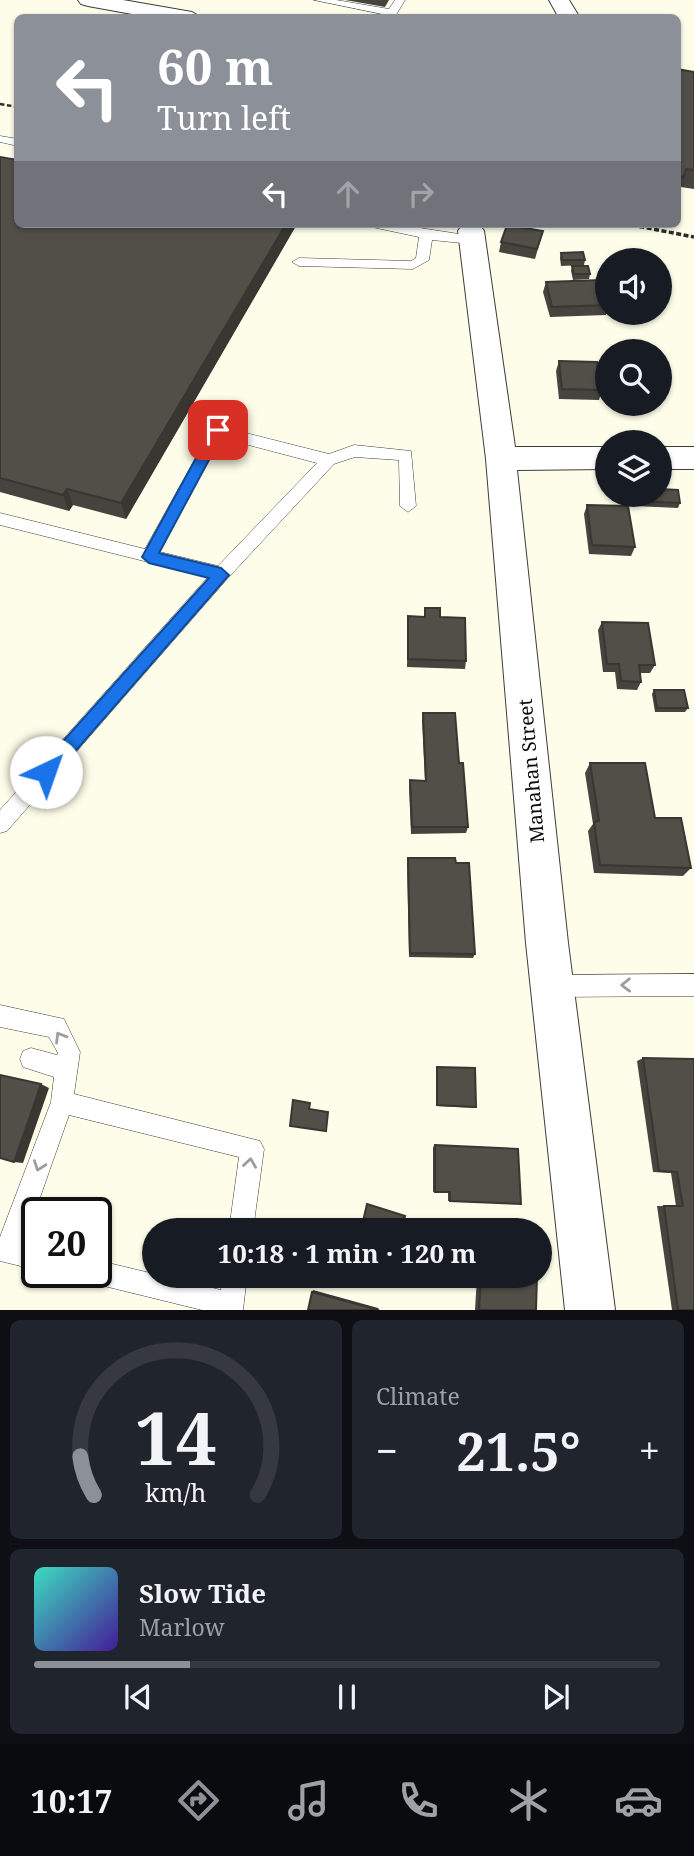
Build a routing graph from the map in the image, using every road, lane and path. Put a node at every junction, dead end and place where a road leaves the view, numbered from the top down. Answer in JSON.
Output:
{"nodes":[{"id":1,"x":88,"y":0,"type":"edge"},
{"id":2,"x":319,"y":0,"type":"edge"},
{"id":3,"x":400,"y":0,"type":"edge"},
{"id":4,"x":169,"y":14,"type":"edge"},
{"id":5,"x":394,"y":228,"type":"edge"},
{"id":6,"x":646,"y":228,"type":"edge"},
{"id":7,"x":426,"y":235,"type":"junction"},
{"id":8,"x":472,"y":236,"type":"joint"},
{"id":9,"x":694,"y":237,"type":"edge"},
{"id":10,"x":299,"y":261,"type":"dead end"},
{"id":11,"x":595,"y":458,"type":"edge"},
{"id":12,"x":672,"y":458,"type":"edge"},
{"id":13,"x":694,"y":458,"type":"edge"},
{"id":14,"x":501,"y":459,"type":"junction"},
{"id":15,"x":329,"y":460,"type":"junction"},
{"id":16,"x":408,"y":506,"type":"dead end"},
{"id":17,"x":0,"y":519,"type":"edge"},
{"id":18,"x":149,"y":557,"type":"junction"},
{"id":19,"x":221,"y":575,"type":"junction"},
{"id":20,"x":0,"y":824,"type":"edge"},
{"id":21,"x":694,"y":985,"type":"edge"},
{"id":22,"x":552,"y":986,"type":"junction"},
{"id":23,"x":0,"y":1016,"type":"edge"},
{"id":24,"x":31,"y":1059,"type":"dead end"},
{"id":25,"x":66,"y":1069,"type":"junction"},
{"id":26,"x":62,"y":1102,"type":"junction"},
{"id":27,"x":243,"y":1218,"type":"edge"},
{"id":28,"x":4,"y":1250,"type":"edge"},
{"id":29,"x":112,"y":1276,"type":"edge"},
{"id":30,"x":234,"y":1288,"type":"edge"},
{"id":31,"x":231,"y":1308,"type":"edge"},
{"id":32,"x":590,"y":1310,"type":"edge"}],
"edges":[{"from":1,"to":4,"type":"street"},
{"from":2,"to":3,"type":"lane"},
{"from":5,"to":7,"type":"lane"},
{"from":6,"to":9,"type":"path"},
{"from":7,"to":8,"type":"lane"},
{"from":7,"to":10,"type":"lane"},
{"from":8,"to":14,"type":"street","name":"Manahan Street"},
{"from":11,"to":14,"type":"street"},
{"from":12,"to":13,"type":"street"},
{"from":14,"to":22,"type":"street","name":"Manahan Street"},
{"from":15,"to":16,"type":"lane"},
{"from":15,"to":18,"type":"lane"},
{"from":15,"to":19,"type":"lane"},
{"from":17,"to":18,"type":"lane"},
{"from":18,"to":19,"type":"lane"},
{"from":19,"to":20,"type":"lane"},
{"from":21,"to":22,"type":"lane","one_way":true},
{"from":22,"to":32,"type":"street","name":"Manahan Street"},
{"from":25,"to":23,"type":"lane","one_way":true},
{"from":24,"to":25,"type":"lane"},
{"from":25,"to":26,"type":"lane"},
{"from":27,"to":26,"type":"lane","one_way":true},
{"from":26,"to":28,"type":"lane","one_way":true},
{"from":29,"to":31,"type":"lane"},
{"from":30,"to":31,"type":"lane"}]}
